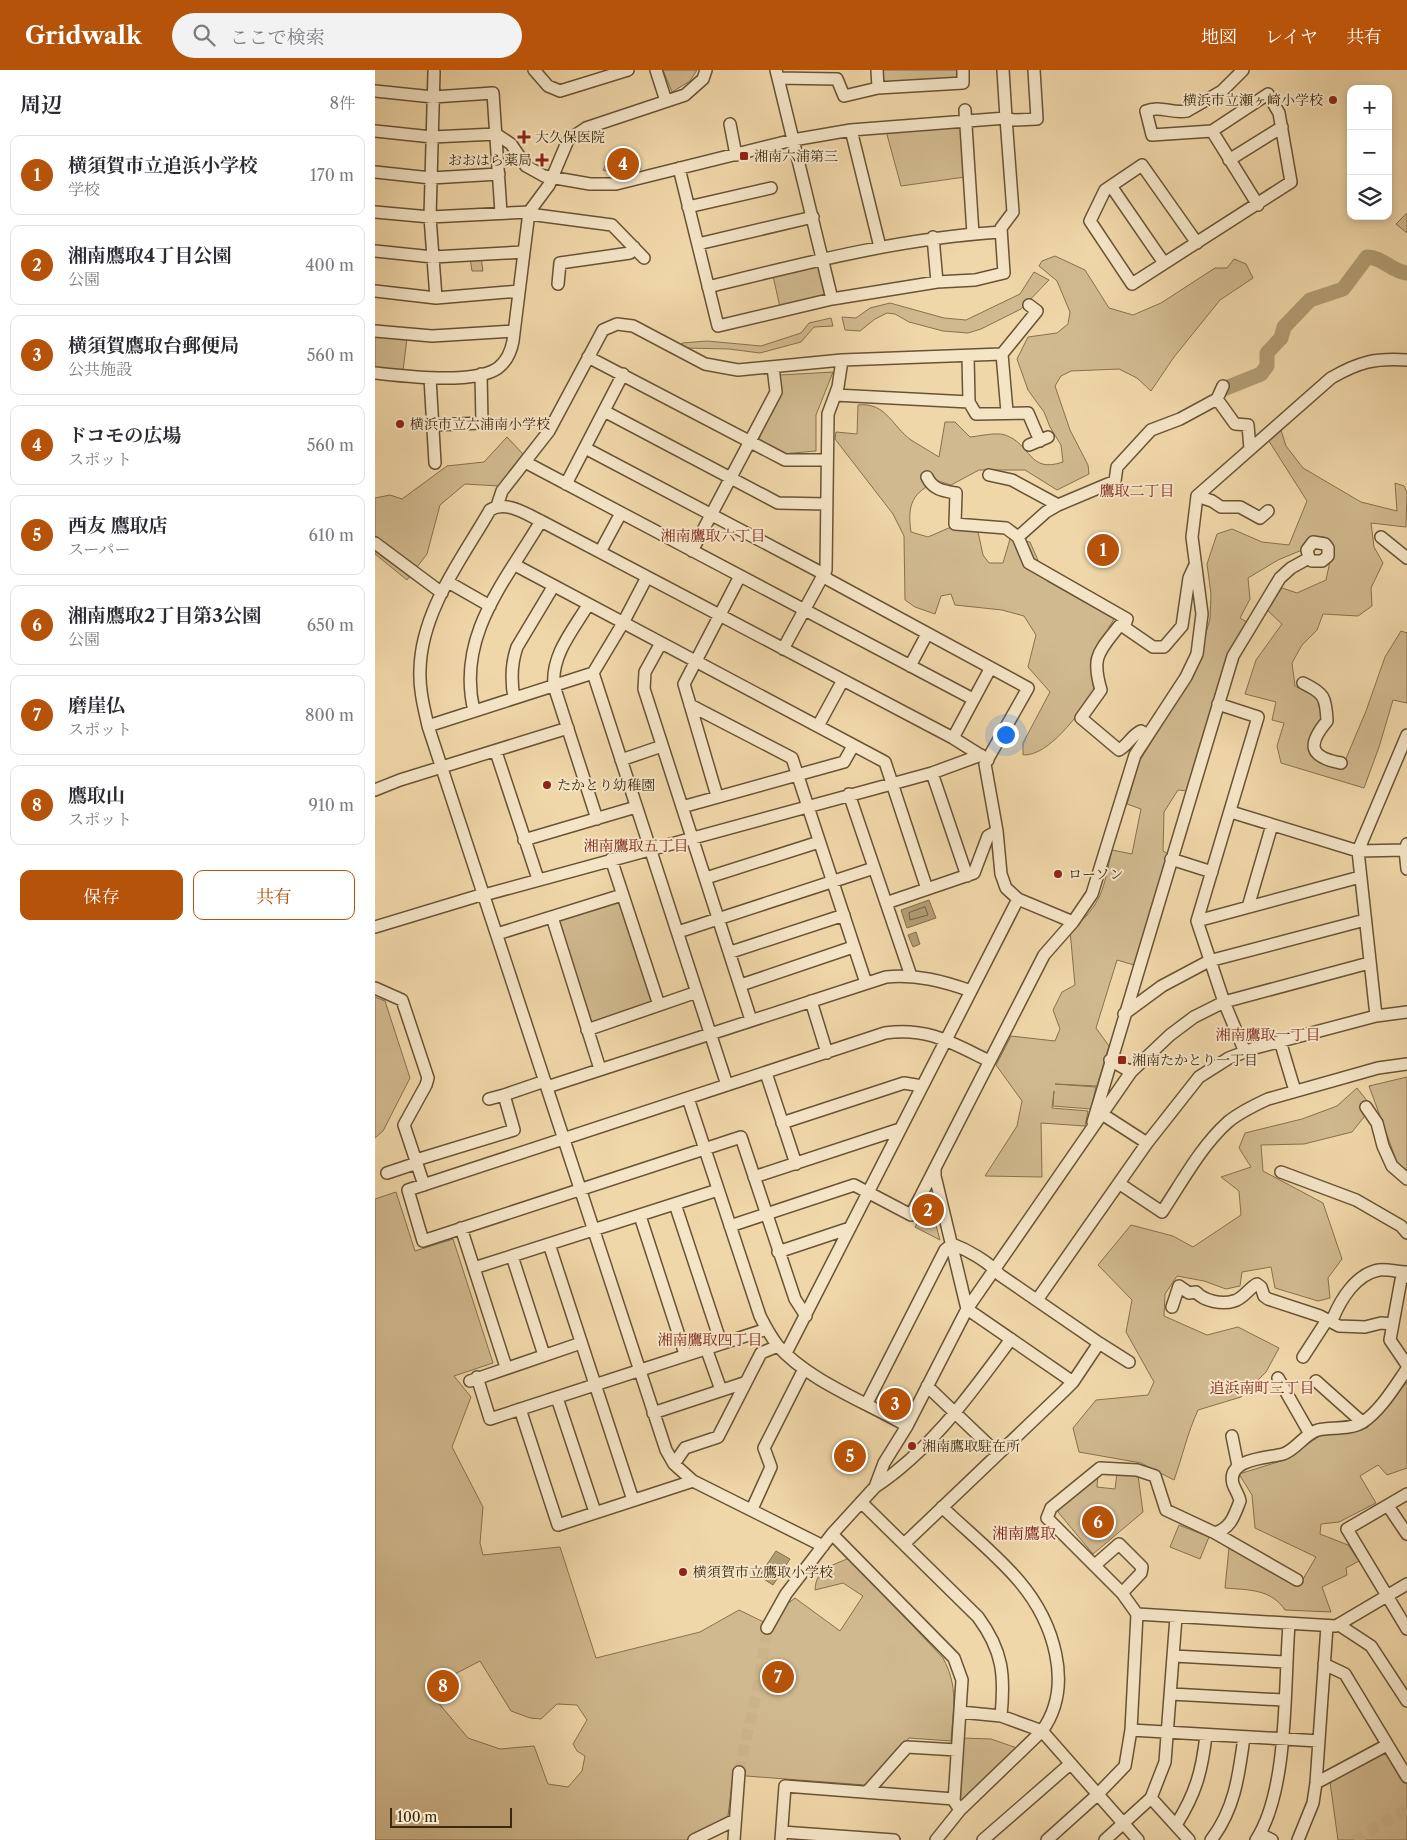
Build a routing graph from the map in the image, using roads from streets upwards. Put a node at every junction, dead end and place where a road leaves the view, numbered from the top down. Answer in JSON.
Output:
{"nodes":[{"id":1,"x":534,"y":70,"type":"edge"},
{"id":2,"x":628,"y":70,"type":"edge"},
{"id":3,"x":656,"y":70,"type":"edge"},
{"id":4,"x":706,"y":70,"type":"edge"},
{"id":5,"x":877,"y":70,"type":"edge"},
{"id":6,"x":963,"y":70,"type":"edge"},
{"id":7,"x":1003,"y":70,"type":"edge"},
{"id":8,"x":1034,"y":70,"type":"edge"},
{"id":9,"x":1243,"y":70,"type":"edge"},
{"id":10,"x":434,"y":72,"type":"dead end"},
{"id":11,"x":777,"y":74,"type":"edge"},
{"id":12,"x":878,"y":88,"type":"junction"},
{"id":13,"x":375,"y":91,"type":"edge"},
{"id":14,"x":433,"y":97,"type":"junction"},
{"id":15,"x":666,"y":101,"type":"junction"},
{"id":16,"x":964,"y":101,"type":"junction"},
{"id":17,"x":1006,"y":118,"type":"junction"},
{"id":18,"x":730,"y":124,"type":"dead end"},
{"id":19,"x":1282,"y":127,"type":"junction"},
{"id":20,"x":851,"y":130,"type":"junction"},
{"id":21,"x":375,"y":131,"type":"edge"},
{"id":22,"x":1212,"y":131,"type":"junction"},
{"id":23,"x":496,"y":134,"type":"junction"},
{"id":24,"x":432,"y":137,"type":"junction"},
{"id":25,"x":793,"y":140,"type":"junction"},
{"id":26,"x":736,"y":155,"type":"junction"},
{"id":27,"x":1229,"y":160,"type":"junction"},
{"id":28,"x":679,"y":168,"type":"junction"},
{"id":29,"x":375,"y":172,"type":"edge"},
{"id":30,"x":499,"y":174,"type":"junction"},
{"id":31,"x":431,"y":178,"type":"junction"},
{"id":32,"x":552,"y":178,"type":"junction"},
{"id":33,"x":1111,"y":186,"type":"junction"},
{"id":34,"x":771,"y":188,"type":"dead end"},
{"id":35,"x":1258,"y":205,"type":"junction"},
{"id":36,"x":689,"y":207,"type":"junction"},
{"id":37,"x":375,"y":212,"type":"edge"},
{"id":38,"x":501,"y":213,"type":"junction"},
{"id":39,"x":529,"y":213,"type":"junction"},
{"id":40,"x":813,"y":217,"type":"junction"},
{"id":41,"x":430,"y":218,"type":"junction"},
{"id":42,"x":1001,"y":232,"type":"junction"},
{"id":43,"x":973,"y":234,"type":"junction"},
{"id":44,"x":933,"y":237,"type":"junction"},
{"id":45,"x":1197,"y":243,"type":"junction"},
{"id":46,"x":698,"y":244,"type":"junction"},
{"id":47,"x":880,"y":247,"type":"junction"},
{"id":48,"x":634,"y":248,"type":"junction"},
{"id":49,"x":375,"y":251,"type":"edge"},
{"id":50,"x":524,"y":252,"type":"junction"},
{"id":51,"x":433,"y":257,"type":"junction"},
{"id":52,"x":644,"y":258,"type":"dead end"},
{"id":53,"x":823,"y":258,"type":"junction"},
{"id":54,"x":1164,"y":263,"type":"junction"},
{"id":55,"x":937,"y":282,"type":"junction"},
{"id":56,"x":558,"y":284,"type":"dead end"},
{"id":57,"x":708,"y":287,"type":"junction"},
{"id":58,"x":375,"y":291,"type":"edge"},
{"id":59,"x":519,"y":291,"type":"junction"},
{"id":60,"x":436,"y":298,"type":"junction"},
{"id":61,"x":832,"y":298,"type":"junction"},
{"id":62,"x":1029,"y":305,"type":"dead end"},
{"id":63,"x":375,"y":331,"type":"edge"},
{"id":64,"x":514,"y":331,"type":"junction"},
{"id":65,"x":1002,"y":354,"type":"junction"},
{"id":66,"x":968,"y":356,"type":"junction"},
{"id":67,"x":588,"y":357,"type":"junction"},
{"id":68,"x":842,"y":360,"type":"junction"},
{"id":69,"x":1407,"y":360,"type":"edge"},
{"id":70,"x":773,"y":367,"type":"junction"},
{"id":71,"x":375,"y":372,"type":"edge"},
{"id":72,"x":481,"y":374,"type":"junction"},
{"id":73,"x":623,"y":374,"type":"junction"},
{"id":74,"x":430,"y":378,"type":"junction"},
{"id":75,"x":1223,"y":386,"type":"dead end"},
{"id":76,"x":835,"y":395,"type":"junction"},
{"id":77,"x":1217,"y":399,"type":"junction"},
{"id":78,"x":969,"y":402,"type":"junction"},
{"id":79,"x":604,"y":411,"type":"junction"},
{"id":80,"x":1007,"y":412,"type":"junction"},
{"id":81,"x":433,"y":425,"type":"junction"},
{"id":82,"x":749,"y":441,"type":"junction"},
{"id":83,"x":1029,"y":445,"type":"dead end"},
{"id":84,"x":585,"y":448,"type":"junction"},
{"id":85,"x":1249,"y":449,"type":"junction"},
{"id":86,"x":827,"y":460,"type":"junction"},
{"id":87,"x":525,"y":462,"type":"junction"},
{"id":88,"x":435,"y":463,"type":"dead end"},
{"id":89,"x":989,"y":475,"type":"dead end"},
{"id":90,"x":927,"y":477,"type":"dead end"},
{"id":91,"x":731,"y":478,"type":"junction"},
{"id":92,"x":566,"y":484,"type":"junction"},
{"id":93,"x":1197,"y":496,"type":"junction"},
{"id":94,"x":827,"y":504,"type":"junction"},
{"id":95,"x":1058,"y":505,"type":"junction"},
{"id":96,"x":497,"y":506,"type":"junction"},
{"id":97,"x":1268,"y":511,"type":"dead end"},
{"id":98,"x":621,"y":514,"type":"junction"},
{"id":99,"x":712,"y":516,"type":"junction"},
{"id":100,"x":541,"y":521,"type":"junction"},
{"id":101,"x":1017,"y":537,"type":"junction"},
{"id":102,"x":1381,"y":537,"type":"dead end"},
{"id":103,"x":375,"y":543,"type":"edge"},
{"id":104,"x":692,"y":551,"type":"junction"},
{"id":105,"x":600,"y":552,"type":"junction"},
{"id":106,"x":1309,"y":558,"type":"dead end"},
{"id":107,"x":1407,"y":558,"type":"edge"},
{"id":108,"x":515,"y":565,"type":"junction"},
{"id":109,"x":1195,"y":566,"type":"junction"},
{"id":110,"x":740,"y":576,"type":"junction"},
{"id":111,"x":823,"y":576,"type":"junction"},
{"id":112,"x":647,"y":577,"type":"junction"},
{"id":113,"x":448,"y":582,"type":"junction"},
{"id":114,"x":553,"y":587,"type":"junction"},
{"id":115,"x":442,"y":593,"type":"junction"},
{"id":116,"x":588,"y":605,"type":"junction"},
{"id":117,"x":490,"y":606,"type":"junction"},
{"id":118,"x":805,"y":610,"type":"junction"},
{"id":119,"x":719,"y":615,"type":"junction"},
{"id":120,"x":623,"y":623,"type":"junction"},
{"id":121,"x":1124,"y":627,"type":"junction"},
{"id":122,"x":927,"y":634,"type":"junction"},
{"id":123,"x":661,"y":643,"type":"junction"},
{"id":124,"x":783,"y":649,"type":"junction"},
{"id":125,"x":694,"y":661,"type":"junction"},
{"id":126,"x":911,"y":666,"type":"junction"},
{"id":127,"x":990,"y":670,"type":"junction"},
{"id":128,"x":593,"y":673,"type":"junction"},
{"id":129,"x":843,"y":680,"type":"junction"},
{"id":130,"x":1303,"y":683,"type":"dead end"},
{"id":131,"x":554,"y":686,"type":"junction"},
{"id":132,"x":514,"y":698,"type":"junction"},
{"id":133,"x":973,"y":699,"type":"junction"},
{"id":134,"x":1218,"y":704,"type":"junction"},
{"id":135,"x":690,"y":705,"type":"junction"},
{"id":136,"x":474,"y":711,"type":"junction"},
{"id":137,"x":428,"y":726,"type":"junction"},
{"id":138,"x":818,"y":726,"type":"junction"},
{"id":139,"x":568,"y":728,"type":"junction"},
{"id":140,"x":1148,"y":735,"type":"junction"},
{"id":141,"x":1407,"y":735,"type":"edge"},
{"id":142,"x":953,"y":738,"type":"junction"},
{"id":143,"x":662,"y":746,"type":"junction"},
{"id":144,"x":853,"y":746,"type":"junction"},
{"id":145,"x":496,"y":752,"type":"junction"},
{"id":146,"x":984,"y":758,"type":"junction"},
{"id":147,"x":621,"y":760,"type":"junction"},
{"id":148,"x":1341,"y":763,"type":"dead end"},
{"id":149,"x":442,"y":767,"type":"junction"},
{"id":150,"x":932,"y":773,"type":"junction"},
{"id":151,"x":797,"y":774,"type":"junction"},
{"id":152,"x":891,"y":783,"type":"junction"},
{"id":153,"x":375,"y":790,"type":"edge"},
{"id":154,"x":849,"y":794,"type":"junction"},
{"id":155,"x":717,"y":796,"type":"junction"},
{"id":156,"x":807,"y":806,"type":"junction"},
{"id":157,"x":636,"y":807,"type":"junction"},
{"id":158,"x":682,"y":807,"type":"junction"},
{"id":159,"x":1231,"y":812,"type":"junction"},
{"id":160,"x":597,"y":818,"type":"junction"},
{"id":161,"x":1272,"y":825,"type":"junction"},
{"id":162,"x":997,"y":831,"type":"junction"},
{"id":163,"x":691,"y":837,"type":"junction"},
{"id":164,"x":525,"y":840,"type":"junction"},
{"id":165,"x":819,"y":842,"type":"junction"},
{"id":166,"x":1406,"y":847,"type":"edge"},
{"id":167,"x":651,"y":849,"type":"junction"},
{"id":168,"x":1358,"y":851,"type":"junction"},
{"id":169,"x":611,"y":859,"type":"junction"},
{"id":170,"x":1171,"y":859,"type":"junction"},
{"id":171,"x":874,"y":868,"type":"junction"},
{"id":172,"x":1407,"y":869,"type":"edge"},
{"id":173,"x":1212,"y":872,"type":"junction"},
{"id":174,"x":967,"y":876,"type":"junction"},
{"id":175,"x":706,"y":878,"type":"junction"},
{"id":176,"x":1361,"y":878,"type":"junction"},
{"id":177,"x":538,"y":879,"type":"junction"},
{"id":178,"x":833,"y":882,"type":"junction"},
{"id":179,"x":927,"y":889,"type":"junction"},
{"id":180,"x":484,"y":894,"type":"junction"},
{"id":181,"x":623,"y":895,"type":"junction"},
{"id":182,"x":1018,"y":898,"type":"junction"},
{"id":183,"x":886,"y":903,"type":"junction"},
{"id":184,"x":1248,"y":907,"type":"junction"},
{"id":185,"x":844,"y":916,"type":"junction"},
{"id":186,"x":552,"y":917,"type":"junction"},
{"id":187,"x":718,"y":919,"type":"junction"},
{"id":188,"x":1365,"y":920,"type":"junction"},
{"id":189,"x":1197,"y":921,"type":"junction"},
{"id":190,"x":1073,"y":922,"type":"junction"},
{"id":191,"x":375,"y":926,"type":"edge"},
{"id":192,"x":679,"y":932,"type":"junction"},
{"id":193,"x":497,"y":934,"type":"junction"},
{"id":194,"x":853,"y":948,"type":"junction"},
{"id":195,"x":731,"y":952,"type":"junction"},
{"id":196,"x":1209,"y":961,"type":"junction"},
{"id":197,"x":1369,"y":963,"type":"junction"},
{"id":198,"x":911,"y":976,"type":"junction"},
{"id":199,"x":866,"y":983,"type":"junction"},
{"id":200,"x":741,"y":985,"type":"junction"},
{"id":201,"x":375,"y":988,"type":"edge"},
{"id":202,"x":971,"y":991,"type":"junction"},
{"id":203,"x":697,"y":992,"type":"junction"},
{"id":204,"x":811,"y":1001,"type":"junction"},
{"id":205,"x":1224,"y":1002,"type":"junction"},
{"id":206,"x":659,"y":1005,"type":"junction"},
{"id":207,"x":1407,"y":1012,"type":"edge"},
{"id":208,"x":1124,"y":1014,"type":"junction"},
{"id":209,"x":1376,"y":1016,"type":"junction"},
{"id":210,"x":751,"y":1020,"type":"junction"},
{"id":211,"x":587,"y":1030,"type":"junction"},
{"id":212,"x":712,"y":1033,"type":"junction"},
{"id":213,"x":947,"y":1040,"type":"junction"},
{"id":214,"x":1280,"y":1041,"type":"junction"},
{"id":215,"x":1245,"y":1052,"type":"junction"},
{"id":216,"x":827,"y":1053,"type":"junction"},
{"id":217,"x":1110,"y":1060,"type":"junction"},
{"id":218,"x":989,"y":1061,"type":"junction"},
{"id":219,"x":1407,"y":1064,"type":"edge"},
{"id":220,"x":600,"y":1069,"type":"junction"},
{"id":221,"x":1131,"y":1072,"type":"junction"},
{"id":222,"x":766,"y":1073,"type":"junction"},
{"id":223,"x":546,"y":1084,"type":"junction"},
{"id":224,"x":727,"y":1085,"type":"junction"},
{"id":225,"x":922,"y":1086,"type":"junction"},
{"id":226,"x":1295,"y":1091,"type":"junction"},
{"id":227,"x":504,"y":1095,"type":"junction"},
{"id":228,"x":688,"y":1098,"type":"junction"},
{"id":229,"x":489,"y":1099,"type":"dead end"},
{"id":230,"x":1366,"y":1107,"type":"dead end"},
{"id":231,"x":1101,"y":1114,"type":"junction"},
{"id":232,"x":783,"y":1122,"type":"junction"},
{"id":233,"x":1091,"y":1129,"type":"junction"},
{"id":234,"x":900,"y":1130,"type":"junction"},
{"id":235,"x":563,"y":1139,"type":"junction"},
{"id":236,"x":1147,"y":1143,"type":"junction"},
{"id":237,"x":704,"y":1148,"type":"junction"},
{"id":238,"x":417,"y":1162,"type":"junction"},
{"id":239,"x":796,"y":1164,"type":"junction"},
{"id":240,"x":936,"y":1166,"type":"junction"},
{"id":241,"x":1281,"y":1172,"type":"dead end"},
{"id":242,"x":387,"y":1174,"type":"dead end"},
{"id":243,"x":754,"y":1177,"type":"junction"},
{"id":244,"x":1407,"y":1179,"type":"edge"},
{"id":245,"x":1120,"y":1184,"type":"junction"},
{"id":246,"x":424,"y":1185,"type":"junction"},
{"id":247,"x":580,"y":1188,"type":"junction"},
{"id":248,"x":718,"y":1190,"type":"junction"},
{"id":249,"x":868,"y":1193,"type":"junction"},
{"id":250,"x":675,"y":1204,"type":"junction"},
{"id":251,"x":766,"y":1214,"type":"junction"},
{"id":252,"x":640,"y":1216,"type":"junction"},
{"id":253,"x":730,"y":1226,"type":"junction"},
{"id":254,"x":461,"y":1228,"type":"junction"},
{"id":255,"x":850,"y":1228,"type":"junction"},
{"id":256,"x":593,"y":1230,"type":"junction"},
{"id":257,"x":1407,"y":1233,"type":"edge"},
{"id":258,"x":549,"y":1244,"type":"junction"},
{"id":259,"x":951,"y":1244,"type":"junction"},
{"id":260,"x":778,"y":1252,"type":"junction"},
{"id":261,"x":512,"y":1256,"type":"junction"},
{"id":262,"x":474,"y":1268,"type":"junction"},
{"id":263,"x":995,"y":1269,"type":"junction"},
{"id":264,"x":1407,"y":1274,"type":"edge"},
{"id":265,"x":1037,"y":1300,"type":"junction"},
{"id":266,"x":1172,"y":1307,"type":"dead end"},
{"id":267,"x":967,"y":1309,"type":"junction"},
{"id":268,"x":805,"y":1316,"type":"junction"},
{"id":269,"x":1327,"y":1320,"type":"junction"},
{"id":270,"x":1393,"y":1324,"type":"junction"},
{"id":271,"x":767,"y":1329,"type":"junction"},
{"id":272,"x":1011,"y":1339,"type":"junction"},
{"id":273,"x":581,"y":1343,"type":"junction"},
{"id":274,"x":721,"y":1343,"type":"junction"},
{"id":275,"x":1099,"y":1343,"type":"junction"},
{"id":276,"x":706,"y":1348,"type":"junction"},
{"id":277,"x":782,"y":1349,"type":"junction"},
{"id":278,"x":685,"y":1354,"type":"junction"},
{"id":279,"x":543,"y":1355,"type":"junction"},
{"id":280,"x":1303,"y":1357,"type":"dead end"},
{"id":281,"x":1129,"y":1362,"type":"dead end"},
{"id":282,"x":506,"y":1367,"type":"junction"},
{"id":283,"x":1407,"y":1367,"type":"edge"},
{"id":284,"x":804,"y":1369,"type":"junction"},
{"id":285,"x":640,"y":1371,"type":"junction"},
{"id":286,"x":1278,"y":1378,"type":"dead end"},
{"id":287,"x":1316,"y":1381,"type":"dead end"},
{"id":288,"x":1073,"y":1382,"type":"junction"},
{"id":289,"x":744,"y":1383,"type":"junction"},
{"id":290,"x":595,"y":1385,"type":"junction"},
{"id":291,"x":927,"y":1386,"type":"junction"},
{"id":292,"x":721,"y":1390,"type":"junction"},
{"id":293,"x":557,"y":1398,"type":"junction"},
{"id":294,"x":867,"y":1404,"type":"junction"},
{"id":295,"x":520,"y":1409,"type":"junction"},
{"id":296,"x":653,"y":1413,"type":"junction"},
{"id":297,"x":956,"y":1413,"type":"junction"},
{"id":298,"x":1363,"y":1422,"type":"junction"},
{"id":299,"x":907,"y":1426,"type":"junction"},
{"id":300,"x":1310,"y":1434,"type":"junction"},
{"id":301,"x":1232,"y":1436,"type":"dead end"},
{"id":302,"x":997,"y":1454,"type":"junction"},
{"id":303,"x":674,"y":1464,"type":"junction"},
{"id":304,"x":1239,"y":1466,"type":"junction"},
{"id":305,"x":693,"y":1481,"type":"junction"},
{"id":306,"x":875,"y":1487,"type":"junction"},
{"id":307,"x":1407,"y":1494,"type":"edge"},
{"id":308,"x":633,"y":1500,"type":"junction"},
{"id":309,"x":861,"y":1502,"type":"junction"},
{"id":310,"x":1388,"y":1506,"type":"junction"},
{"id":311,"x":942,"y":1507,"type":"junction"},
{"id":312,"x":755,"y":1511,"type":"junction"},
{"id":313,"x":595,"y":1512,"type":"junction"},
{"id":314,"x":1215,"y":1533,"type":"junction"},
{"id":315,"x":832,"y":1534,"type":"junction"},
{"id":316,"x":1407,"y":1534,"type":"edge"},
{"id":317,"x":904,"y":1544,"type":"junction"},
{"id":318,"x":823,"y":1546,"type":"junction"},
{"id":319,"x":1095,"y":1565,"type":"junction"},
{"id":320,"x":1297,"y":1580,"type":"dead end"},
{"id":321,"x":1407,"y":1584,"type":"edge"},
{"id":322,"x":1121,"y":1593,"type":"junction"},
{"id":323,"x":1387,"y":1596,"type":"junction"},
{"id":324,"x":1137,"y":1614,"type":"junction"},
{"id":325,"x":1176,"y":1617,"type":"junction"},
{"id":326,"x":1289,"y":1625,"type":"junction"},
{"id":327,"x":1339,"y":1625,"type":"junction"},
{"id":328,"x":1327,"y":1626,"type":"junction"},
{"id":329,"x":767,"y":1628,"type":"tunnel mouth"},
{"id":330,"x":1407,"y":1629,"type":"edge"},
{"id":331,"x":1174,"y":1656,"type":"junction"},
{"id":332,"x":1286,"y":1662,"type":"junction"},
{"id":333,"x":1324,"y":1664,"type":"junction"},
{"id":334,"x":1171,"y":1694,"type":"junction"},
{"id":335,"x":1283,"y":1700,"type":"junction"},
{"id":336,"x":1407,"y":1701,"type":"edge"},
{"id":337,"x":960,"y":1712,"type":"junction"},
{"id":338,"x":1001,"y":1716,"type":"junction"},
{"id":339,"x":1131,"y":1730,"type":"junction"},
{"id":340,"x":1042,"y":1731,"type":"junction"},
{"id":341,"x":1169,"y":1733,"type":"junction"},
{"id":342,"x":1206,"y":1735,"type":"junction"},
{"id":343,"x":1244,"y":1737,"type":"junction"},
{"id":344,"x":1282,"y":1739,"type":"junction"},
{"id":345,"x":1319,"y":1741,"type":"junction"},
{"id":346,"x":1387,"y":1745,"type":"junction"},
{"id":347,"x":957,"y":1750,"type":"junction"},
{"id":348,"x":1070,"y":1764,"type":"junction"},
{"id":349,"x":739,"y":1772,"type":"tunnel mouth"},
{"id":350,"x":1407,"y":1777,"type":"edge"},
{"id":351,"x":1316,"y":1783,"type":"junction"},
{"id":352,"x":867,"y":1792,"type":"junction"},
{"id":353,"x":1097,"y":1795,"type":"junction"},
{"id":354,"x":954,"y":1798,"type":"junction"},
{"id":355,"x":1151,"y":1798,"type":"junction"},
{"id":356,"x":960,"y":1810,"type":"junction"},
{"id":357,"x":735,"y":1820,"type":"junction"},
{"id":358,"x":1124,"y":1824,"type":"junction"},
{"id":359,"x":1176,"y":1825,"type":"junction"},
{"id":360,"x":782,"y":1836,"type":"edge"},
{"id":361,"x":1258,"y":1837,"type":"edge"},
{"id":362,"x":694,"y":1840,"type":"edge"},
{"id":363,"x":734,"y":1840,"type":"edge"},
{"id":364,"x":894,"y":1840,"type":"edge"},
{"id":365,"x":936,"y":1840,"type":"edge"},
{"id":366,"x":983,"y":1840,"type":"edge"},
{"id":367,"x":1047,"y":1840,"type":"edge"},
{"id":368,"x":1105,"y":1840,"type":"edge"},
{"id":369,"x":1138,"y":1840,"type":"edge"},
{"id":370,"x":1189,"y":1840,"type":"edge"},
{"id":371,"x":1211,"y":1840,"type":"edge"},
{"id":372,"x":1272,"y":1840,"type":"edge"},
{"id":373,"x":1298,"y":1840,"type":"edge"}],
"edges":[{"from":1,"to":2,"type":"street"},
{"from":3,"to":15,"type":"street"},
{"from":4,"to":15,"type":"street"},
{"from":5,"to":12,"type":"street"},
{"from":6,"to":16,"type":"street"},
{"from":7,"to":17,"type":"street"},
{"from":8,"to":17,"type":"street"},
{"from":9,"to":22,"type":"street"},
{"from":10,"to":14,"type":"street"},
{"from":11,"to":12,"type":"street"},
{"from":11,"to":25,"type":"street"},
{"from":12,"to":16,"type":"street"},
{"from":13,"to":14,"type":"street"},
{"from":14,"to":23,"type":"street"},
{"from":14,"to":24,"type":"street"},
{"from":15,"to":32,"type":"street"},
{"from":16,"to":17,"type":"street"},
{"from":16,"to":20,"type":"street"},
{"from":16,"to":43,"type":"street"},
{"from":17,"to":42,"type":"street"},
{"from":18,"to":26,"type":"street"},
{"from":19,"to":22,"type":"street"},
{"from":19,"to":27,"type":"street"},
{"from":19,"to":35,"type":"street"},
{"from":20,"to":25,"type":"street"},
{"from":20,"to":47,"type":"street"},
{"from":21,"to":24,"type":"street"},
{"from":22,"to":27,"type":"street"},
{"from":23,"to":24,"type":"street"},
{"from":23,"to":30,"type":"street"},
{"from":23,"to":32,"type":"street"},
{"from":24,"to":31,"type":"street"},
{"from":25,"to":26,"type":"street"},
{"from":25,"to":40,"type":"street"},
{"from":26,"to":28,"type":"street"},
{"from":27,"to":35,"type":"street"},
{"from":28,"to":32,"type":"street"},
{"from":28,"to":36,"type":"street"},
{"from":29,"to":31,"type":"street"},
{"from":30,"to":31,"type":"street"},
{"from":30,"to":38,"type":"street"},
{"from":31,"to":41,"type":"street"},
{"from":32,"to":39,"type":"street"},
{"from":33,"to":45,"type":"street"},
{"from":33,"to":54,"type":"street"},
{"from":33,"to":54,"type":"street"},
{"from":34,"to":36,"type":"street"},
{"from":35,"to":45,"type":"street"},
{"from":36,"to":46,"type":"street"},
{"from":37,"to":41,"type":"street"},
{"from":38,"to":39,"type":"street"},
{"from":38,"to":41,"type":"street"},
{"from":39,"to":48,"type":"street"},
{"from":39,"to":50,"type":"street"},
{"from":40,"to":46,"type":"street"},
{"from":40,"to":53,"type":"street"},
{"from":41,"to":51,"type":"street"},
{"from":42,"to":43,"type":"street"},
{"from":42,"to":55,"type":"street"},
{"from":43,"to":44,"type":"street"},
{"from":44,"to":47,"type":"street"},
{"from":44,"to":55,"type":"street"},
{"from":45,"to":54,"type":"street"},
{"from":46,"to":57,"type":"street"},
{"from":47,"to":53,"type":"street"},
{"from":48,"to":52,"type":"street"},
{"from":48,"to":56,"type":"street"},
{"from":49,"to":51,"type":"street"},
{"from":50,"to":51,"type":"street"},
{"from":50,"to":59,"type":"street"},
{"from":51,"to":60,"type":"street"},
{"from":53,"to":57,"type":"street"},
{"from":53,"to":61,"type":"street"},
{"from":55,"to":61,"type":"street"},
{"from":57,"to":61,"type":"street"},
{"from":58,"to":60,"type":"street"},
{"from":59,"to":60,"type":"street"},
{"from":59,"to":64,"type":"street"},
{"from":62,"to":65,"type":"street"},
{"from":63,"to":64,"type":"street"},
{"from":64,"to":72,"type":"street"},
{"from":65,"to":66,"type":"street"},
{"from":65,"to":80,"type":"street"},
{"from":66,"to":68,"type":"street"},
{"from":66,"to":78,"type":"street"},
{"from":67,"to":70,"type":"street"},
{"from":67,"to":73,"type":"street"},
{"from":67,"to":87,"type":"street"},
{"from":68,"to":70,"type":"street"},
{"from":68,"to":76,"type":"street"},
{"from":69,"to":85,"type":"street"},
{"from":70,"to":82,"type":"street"},
{"from":71,"to":74,"type":"street"},
{"from":72,"to":74,"type":"street"},
{"from":72,"to":81,"type":"street"},
{"from":73,"to":79,"type":"street"},
{"from":73,"to":82,"type":"street"},
{"from":74,"to":81,"type":"street"},
{"from":75,"to":77,"type":"street"},
{"from":76,"to":78,"type":"street"},
{"from":76,"to":86,"type":"street"},
{"from":77,"to":85,"type":"street"},
{"from":77,"to":95,"type":"street"},
{"from":78,"to":80,"type":"street"},
{"from":79,"to":84,"type":"street"},
{"from":79,"to":91,"type":"street"},
{"from":80,"to":83,"type":"street"},
{"from":81,"to":88,"type":"street"},
{"from":82,"to":86,"type":"street"},
{"from":82,"to":91,"type":"street"},
{"from":84,"to":92,"type":"street"},
{"from":84,"to":99,"type":"street"},
{"from":85,"to":93,"type":"street"},
{"from":86,"to":94,"type":"street"},
{"from":87,"to":92,"type":"street"},
{"from":87,"to":96,"type":"street"},
{"from":89,"to":95,"type":"street"},
{"from":90,"to":101,"type":"street"},
{"from":91,"to":94,"type":"street"},
{"from":91,"to":99,"type":"street"},
{"from":92,"to":98,"type":"street"},
{"from":93,"to":97,"type":"street"},
{"from":93,"to":109,"type":"street"},
{"from":94,"to":111,"type":"street"},
{"from":95,"to":101,"type":"street"},
{"from":96,"to":100,"type":"street"},
{"from":96,"to":113,"type":"street"},
{"from":98,"to":104,"type":"street"},
{"from":98,"to":105,"type":"street"},
{"from":99,"to":104,"type":"street"},
{"from":99,"to":111,"type":"street"},
{"from":100,"to":105,"type":"street"},
{"from":100,"to":108,"type":"street"},
{"from":101,"to":121,"type":"street"},
{"from":102,"to":107,"type":"street"},
{"from":103,"to":115,"type":"street"},
{"from":104,"to":110,"type":"street"},
{"from":105,"to":112,"type":"street"},
{"from":106,"to":134,"type":"street"},
{"from":108,"to":114,"type":"street"},
{"from":108,"to":117,"type":"street"},
{"from":109,"to":121,"type":"street"},
{"from":109,"to":140,"type":"street"},
{"from":110,"to":118,"type":"street"},
{"from":110,"to":119,"type":"street"},
{"from":111,"to":118,"type":"street"},
{"from":111,"to":122,"type":"street"},
{"from":112,"to":119,"type":"street"},
{"from":112,"to":120,"type":"street"},
{"from":113,"to":115,"type":"street"},
{"from":113,"to":117,"type":"street"},
{"from":114,"to":116,"type":"street"},
{"from":114,"to":132,"type":"street"},
{"from":115,"to":137,"type":"street"},
{"from":116,"to":120,"type":"street"},
{"from":116,"to":131,"type":"street"},
{"from":117,"to":136,"type":"street"},
{"from":118,"to":124,"type":"street"},
{"from":118,"to":126,"type":"street"},
{"from":119,"to":124,"type":"street"},
{"from":119,"to":125,"type":"street"},
{"from":120,"to":123,"type":"street"},
{"from":120,"to":128,"type":"street"},
{"from":121,"to":140,"type":"street"},
{"from":122,"to":126,"type":"street"},
{"from":122,"to":127,"type":"street"},
{"from":123,"to":125,"type":"street"},
{"from":123,"to":143,"type":"street"},
{"from":124,"to":129,"type":"street"},
{"from":125,"to":135,"type":"street"},
{"from":125,"to":138,"type":"street"},
{"from":126,"to":133,"type":"street"},
{"from":127,"to":133,"type":"street"},
{"from":127,"to":146,"type":"street"},
{"from":128,"to":131,"type":"street"},
{"from":128,"to":147,"type":"street"},
{"from":129,"to":138,"type":"street"},
{"from":129,"to":142,"type":"street"},
{"from":130,"to":148,"type":"street"},
{"from":131,"to":132,"type":"street"},
{"from":131,"to":139,"type":"street"},
{"from":132,"to":136,"type":"street"},
{"from":133,"to":142,"type":"street"},
{"from":134,"to":159,"type":"street"},
{"from":134,"to":170,"type":"street"},
{"from":135,"to":151,"type":"street"},
{"from":135,"to":155,"type":"street"},
{"from":136,"to":137,"type":"street"},
{"from":137,"to":149,"type":"street"},
{"from":138,"to":144,"type":"street"},
{"from":139,"to":145,"type":"street"},
{"from":139,"to":160,"type":"street"},
{"from":140,"to":190,"type":"street"},
{"from":141,"to":168,"type":"street"},
{"from":142,"to":146,"type":"street"},
{"from":143,"to":147,"type":"street"},
{"from":143,"to":158,"type":"street"},
{"from":144,"to":151,"type":"street"},
{"from":144,"to":152,"type":"street"},
{"from":145,"to":149,"type":"street"},
{"from":145,"to":164,"type":"street"},
{"from":146,"to":150,"type":"street"},
{"from":146,"to":162,"type":"street"},
{"from":147,"to":157,"type":"street"},
{"from":149,"to":153,"type":"street"},
{"from":149,"to":180,"type":"street"},
{"from":150,"to":152,"type":"street"},
{"from":150,"to":174,"type":"street"},
{"from":151,"to":155,"type":"street"},
{"from":151,"to":156,"type":"street"},
{"from":152,"to":154,"type":"street"},
{"from":152,"to":179,"type":"street"},
{"from":154,"to":156,"type":"street"},
{"from":154,"to":171,"type":"street"},
{"from":155,"to":158,"type":"street"},
{"from":156,"to":163,"type":"street"},
{"from":156,"to":165,"type":"street"},
{"from":157,"to":160,"type":"street"},
{"from":157,"to":167,"type":"street"},
{"from":158,"to":163,"type":"street"},
{"from":159,"to":161,"type":"street"},
{"from":159,"to":173,"type":"street"},
{"from":160,"to":164,"type":"street"},
{"from":161,"to":168,"type":"street"},
{"from":161,"to":184,"type":"street"},
{"from":162,"to":174,"type":"street"},
{"from":162,"to":182,"type":"street"},
{"from":163,"to":167,"type":"street"},
{"from":163,"to":175,"type":"street"},
{"from":164,"to":177,"type":"street"},
{"from":165,"to":175,"type":"street"},
{"from":165,"to":178,"type":"street"},
{"from":166,"to":168,"type":"street"},
{"from":166,"to":172,"type":"street"},
{"from":167,"to":169,"type":"street"},
{"from":167,"to":192,"type":"street"},
{"from":168,"to":176,"type":"street"},
{"from":169,"to":177,"type":"street"},
{"from":169,"to":181,"type":"street"},
{"from":170,"to":173,"type":"street"},
{"from":170,"to":208,"type":"street"},
{"from":171,"to":178,"type":"street"},
{"from":171,"to":183,"type":"street"},
{"from":173,"to":189,"type":"street"},
{"from":174,"to":179,"type":"street"},
{"from":175,"to":187,"type":"street"},
{"from":176,"to":184,"type":"street"},
{"from":176,"to":188,"type":"street"},
{"from":177,"to":180,"type":"street"},
{"from":178,"to":185,"type":"street"},
{"from":178,"to":187,"type":"street"},
{"from":179,"to":183,"type":"street"},
{"from":180,"to":191,"type":"street"},
{"from":180,"to":193,"type":"street"},
{"from":181,"to":186,"type":"street"},
{"from":181,"to":206,"type":"street"},
{"from":182,"to":190,"type":"street"},
{"from":182,"to":202,"type":"street"},
{"from":183,"to":198,"type":"street"},
{"from":184,"to":189,"type":"street"},
{"from":185,"to":194,"type":"street"},
{"from":185,"to":195,"type":"street"},
{"from":186,"to":193,"type":"street"},
{"from":186,"to":211,"type":"street"},
{"from":187,"to":192,"type":"street"},
{"from":187,"to":195,"type":"street"},
{"from":188,"to":196,"type":"street"},
{"from":188,"to":197,"type":"street"},
{"from":189,"to":196,"type":"street"},
{"from":190,"to":218,"type":"street"},
{"from":192,"to":203,"type":"street"},
{"from":193,"to":223,"type":"street"},
{"from":194,"to":199,"type":"street"},
{"from":194,"to":200,"type":"street"},
{"from":195,"to":200,"type":"street"},
{"from":196,"to":205,"type":"street"},
{"from":196,"to":208,"type":"street"},
{"from":197,"to":205,"type":"street"},
{"from":197,"to":209,"type":"street"},
{"from":198,"to":199,"type":"street"},
{"from":198,"to":202,"type":"street"},
{"from":199,"to":204,"type":"street"},
{"from":200,"to":210,"type":"street"},
{"from":201,"to":238,"type":"street"},
{"from":202,"to":213,"type":"street"},
{"from":203,"to":206,"type":"street"},
{"from":203,"to":212,"type":"street"},
{"from":204,"to":210,"type":"street"},
{"from":204,"to":216,"type":"street"},
{"from":205,"to":215,"type":"street"},
{"from":205,"to":221,"type":"street"},
{"from":206,"to":211,"type":"street"},
{"from":207,"to":209,"type":"street"},
{"from":208,"to":217,"type":"street"},
{"from":209,"to":214,"type":"street"},
{"from":210,"to":212,"type":"street"},
{"from":211,"to":220,"type":"street"},
{"from":212,"to":220,"type":"street"},
{"from":212,"to":224,"type":"street"},
{"from":213,"to":216,"type":"street"},
{"from":213,"to":218,"type":"street"},
{"from":213,"to":225,"type":"street"},
{"from":214,"to":215,"type":"street"},
{"from":214,"to":226,"type":"street"},
{"from":215,"to":236,"type":"street"},
{"from":216,"to":222,"type":"street"},
{"from":217,"to":221,"type":"street"},
{"from":217,"to":233,"type":"street"},
{"from":218,"to":240,"type":"street"},
{"from":219,"to":226,"type":"street"},
{"from":220,"to":223,"type":"street"},
{"from":221,"to":231,"type":"street"},
{"from":222,"to":224,"type":"street"},
{"from":222,"to":232,"type":"street"},
{"from":223,"to":227,"type":"street"},
{"from":223,"to":235,"type":"street"},
{"from":224,"to":228,"type":"street"},
{"from":225,"to":232,"type":"street"},
{"from":225,"to":234,"type":"street"},
{"from":226,"to":245,"type":"street"},
{"from":227,"to":229,"type":"street"},
{"from":227,"to":238,"type":"street"},
{"from":228,"to":235,"type":"street"},
{"from":228,"to":237,"type":"street"},
{"from":230,"to":244,"type":"street"},
{"from":231,"to":233,"type":"street"},
{"from":231,"to":236,"type":"street"},
{"from":232,"to":239,"type":"street"},
{"from":233,"to":263,"type":"street"},
{"from":234,"to":239,"type":"street"},
{"from":234,"to":249,"type":"street"},
{"from":235,"to":246,"type":"street"},
{"from":235,"to":247,"type":"street"},
{"from":236,"to":245,"type":"street"},
{"from":237,"to":243,"type":"street"},
{"from":237,"to":247,"type":"street"},
{"from":237,"to":248,"type":"street"},
{"from":238,"to":242,"type":"street"},
{"from":238,"to":246,"type":"street"},
{"from":239,"to":243,"type":"street"},
{"from":240,"to":249,"type":"street"},
{"from":240,"to":259,"type":"street"},
{"from":241,"to":257,"type":"street"},
{"from":243,"to":251,"type":"street"},
{"from":245,"to":265,"type":"street"},
{"from":246,"to":254,"type":"street"},
{"from":247,"to":254,"type":"street"},
{"from":247,"to":256,"type":"street"},
{"from":248,"to":250,"type":"street"},
{"from":248,"to":253,"type":"street"},
{"from":249,"to":251,"type":"street"},
{"from":249,"to":255,"type":"street"},
{"from":250,"to":252,"type":"street"},
{"from":250,"to":274,"type":"street"},
{"from":251,"to":253,"type":"street"},
{"from":251,"to":260,"type":"street"},
{"from":252,"to":256,"type":"street"},
{"from":252,"to":278,"type":"street"},
{"from":253,"to":271,"type":"street"},
{"from":254,"to":262,"type":"street"},
{"from":255,"to":260,"type":"street"},
{"from":255,"to":268,"type":"street"},
{"from":256,"to":258,"type":"street"},
{"from":256,"to":285,"type":"street"},
{"from":258,"to":261,"type":"street"},
{"from":258,"to":273,"type":"street"},
{"from":259,"to":263,"type":"street"},
{"from":259,"to":267,"type":"street"},
{"from":259,"to":294,"type":"street"},
{"from":260,"to":268,"type":"street"},
{"from":261,"to":262,"type":"street"},
{"from":261,"to":279,"type":"street"},
{"from":262,"to":282,"type":"street"},
{"from":263,"to":265,"type":"street"},
{"from":263,"to":267,"type":"street"},
{"from":264,"to":269,"type":"street"},
{"from":264,"to":270,"type":"street"},
{"from":265,"to":275,"type":"street"},
{"from":266,"to":269,"type":"street"},
{"from":267,"to":272,"type":"street"},
{"from":267,"to":291,"type":"street"},
{"from":268,"to":277,"type":"street"},
{"from":269,"to":270,"type":"street"},
{"from":269,"to":280,"type":"street"},
{"from":270,"to":283,"type":"street"},
{"from":271,"to":274,"type":"street"},
{"from":271,"to":277,"type":"street"},
{"from":272,"to":288,"type":"street"},
{"from":272,"to":297,"type":"street"},
{"from":273,"to":279,"type":"street"},
{"from":273,"to":290,"type":"street"},
{"from":274,"to":276,"type":"street"},
{"from":275,"to":281,"type":"street"},
{"from":275,"to":288,"type":"street"},
{"from":276,"to":278,"type":"street"},
{"from":276,"to":292,"type":"street"},
{"from":277,"to":284,"type":"street"},
{"from":277,"to":289,"type":"street"},
{"from":278,"to":285,"type":"street"},
{"from":279,"to":282,"type":"street"},
{"from":282,"to":295,"type":"street"},
{"from":283,"to":298,"type":"street"},
{"from":284,"to":294,"type":"street"},
{"from":284,"to":312,"type":"street"},
{"from":285,"to":290,"type":"street"},
{"from":285,"to":296,"type":"street"},
{"from":286,"to":300,"type":"street"},
{"from":287,"to":298,"type":"street"},
{"from":288,"to":302,"type":"street"},
{"from":289,"to":292,"type":"street"},
{"from":289,"to":303,"type":"street"},
{"from":290,"to":293,"type":"street"},
{"from":290,"to":308,"type":"street"},
{"from":291,"to":297,"type":"street"},
{"from":291,"to":299,"type":"street"},
{"from":292,"to":296,"type":"street"},
{"from":293,"to":295,"type":"street"},
{"from":293,"to":313,"type":"street"},
{"from":294,"to":299,"type":"street"},
{"from":295,"to":313,"type":"street"},
{"from":296,"to":303,"type":"street"},
{"from":297,"to":302,"type":"street"},
{"from":297,"to":306,"type":"street"},
{"from":298,"to":300,"type":"street"},
{"from":299,"to":306,"type":"street"},
{"from":300,"to":304,"type":"street"},
{"from":301,"to":304,"type":"street"},
{"from":302,"to":311,"type":"street"},
{"from":303,"to":305,"type":"street"},
{"from":304,"to":314,"type":"street"},
{"from":305,"to":308,"type":"street"},
{"from":305,"to":312,"type":"street"},
{"from":306,"to":309,"type":"street"},
{"from":307,"to":310,"type":"street"},
{"from":308,"to":313,"type":"street"},
{"from":309,"to":315,"type":"street"},
{"from":309,"to":317,"type":"street"},
{"from":310,"to":316,"type":"street"},
{"from":310,"to":323,"type":"street"},
{"from":311,"to":317,"type":"street"},
{"from":311,"to":340,"type":"street"},
{"from":312,"to":318,"type":"street"},
{"from":314,"to":319,"type":"street"},
{"from":314,"to":320,"type":"street"},
{"from":315,"to":318,"type":"street"},
{"from":315,"to":337,"type":"street"},
{"from":317,"to":338,"type":"street"},
{"from":318,"to":329,"type":"street"},
{"from":319,"to":322,"type":"street"},
{"from":319,"to":322,"type":"street"},
{"from":321,"to":323,"type":"street"},
{"from":322,"to":324,"type":"street"},
{"from":323,"to":327,"type":"street"},
{"from":323,"to":330,"type":"street"},
{"from":324,"to":325,"type":"street"},
{"from":324,"to":339,"type":"street"},
{"from":325,"to":326,"type":"street"},
{"from":325,"to":331,"type":"street"},
{"from":326,"to":328,"type":"street"},
{"from":326,"to":332,"type":"street"},
{"from":327,"to":328,"type":"street"},
{"from":327,"to":336,"type":"street"},
{"from":328,"to":333,"type":"street"},
{"from":331,"to":332,"type":"street"},
{"from":331,"to":334,"type":"street"},
{"from":332,"to":335,"type":"street"},
{"from":333,"to":345,"type":"street"},
{"from":333,"to":346,"type":"street"},
{"from":334,"to":335,"type":"street"},
{"from":334,"to":341,"type":"street"},
{"from":335,"to":344,"type":"street"},
{"from":337,"to":338,"type":"street"},
{"from":337,"to":347,"type":"street"},
{"from":338,"to":340,"type":"street"},
{"from":339,"to":341,"type":"street"},
{"from":339,"to":353,"type":"street"},
{"from":340,"to":348,"type":"street"},
{"from":340,"to":356,"type":"street"},
{"from":341,"to":342,"type":"street"},
{"from":341,"to":355,"type":"street"},
{"from":342,"to":343,"type":"street"},
{"from":342,"to":359,"type":"street"},
{"from":343,"to":344,"type":"street"},
{"from":343,"to":371,"type":"street"},
{"from":344,"to":345,"type":"street"},
{"from":344,"to":361,"type":"street"},
{"from":345,"to":351,"type":"street"},
{"from":346,"to":350,"type":"street"},
{"from":346,"to":351,"type":"street"},
{"from":347,"to":352,"type":"street"},
{"from":347,"to":354,"type":"street"},
{"from":348,"to":353,"type":"street"},
{"from":348,"to":366,"type":"street"},
{"from":349,"to":357,"type":"street"},
{"from":351,"to":373,"type":"street"},
{"from":352,"to":354,"type":"street"},
{"from":352,"to":360,"type":"street"},
{"from":353,"to":358,"type":"street"},
{"from":353,"to":367,"type":"street"},
{"from":354,"to":356,"type":"street"},
{"from":355,"to":358,"type":"street"},
{"from":355,"to":359,"type":"street"},
{"from":356,"to":365,"type":"street"},
{"from":357,"to":362,"type":"street"},
{"from":357,"to":363,"type":"street"},
{"from":358,"to":368,"type":"street"},
{"from":358,"to":369,"type":"street"},
{"from":359,"to":370,"type":"street"},
{"from":360,"to":364,"type":"street"},
{"from":361,"to":372,"type":"street"}]}
